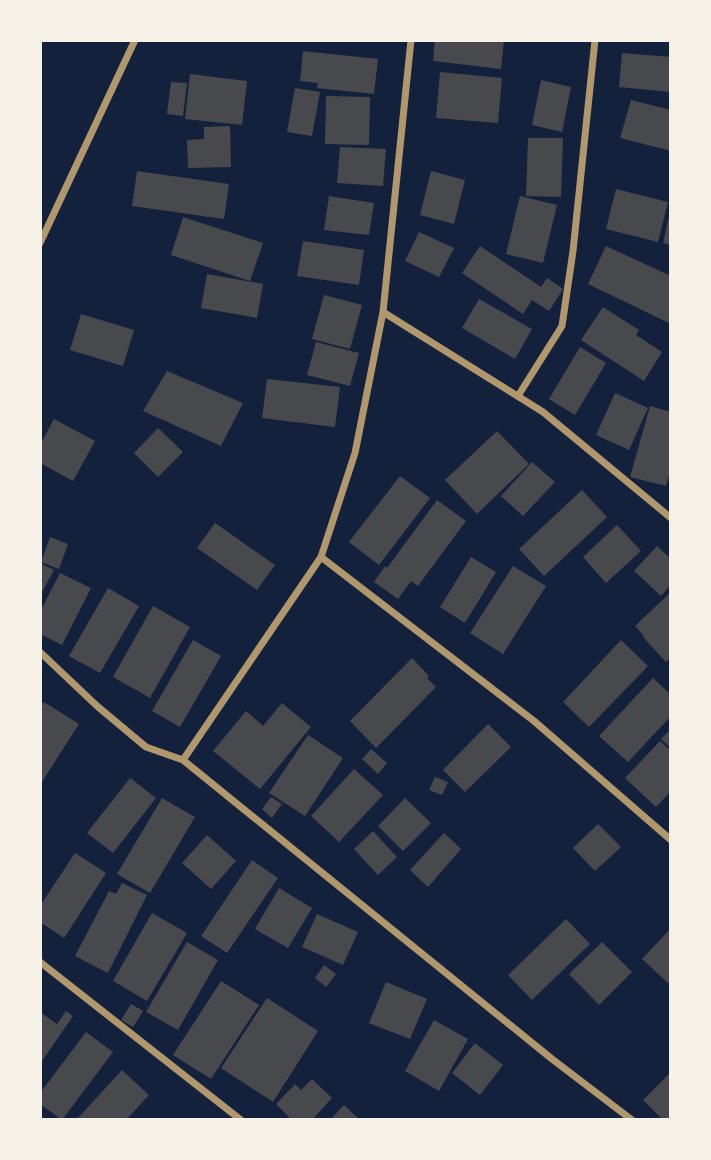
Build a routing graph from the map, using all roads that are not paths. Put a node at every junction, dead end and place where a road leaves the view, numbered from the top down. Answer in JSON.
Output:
{"nodes":[{"id":1,"x":135,"y":40,"type":"edge"},
{"id":2,"x":411,"y":40,"type":"edge"},
{"id":3,"x":595,"y":40,"type":"edge"},
{"id":4,"x":40,"y":243,"type":"edge"},
{"id":5,"x":383,"y":312,"type":"junction"},
{"id":6,"x":518,"y":396,"type":"junction"},
{"id":7,"x":671,"y":518,"type":"edge"},
{"id":8,"x":321,"y":557,"type":"junction"},
{"id":9,"x":40,"y":652,"type":"edge"},
{"id":10,"x":183,"y":760,"type":"junction"},
{"id":11,"x":671,"y":840,"type":"edge"},
{"id":12,"x":40,"y":962,"type":"edge"},
{"id":13,"x":241,"y":1120,"type":"edge"},
{"id":14,"x":632,"y":1120,"type":"edge"}],
"edges":[{"from":1,"to":4,"type":"street"},
{"from":2,"to":5,"type":"street"},
{"from":3,"to":6,"type":"street"},
{"from":5,"to":6,"type":"street"},
{"from":5,"to":8,"type":"street"},
{"from":6,"to":7,"type":"street"},
{"from":8,"to":10,"type":"street"},
{"from":8,"to":11,"type":"street"},
{"from":9,"to":10,"type":"street"},
{"from":10,"to":14,"type":"street"},
{"from":12,"to":13,"type":"street"}]}
